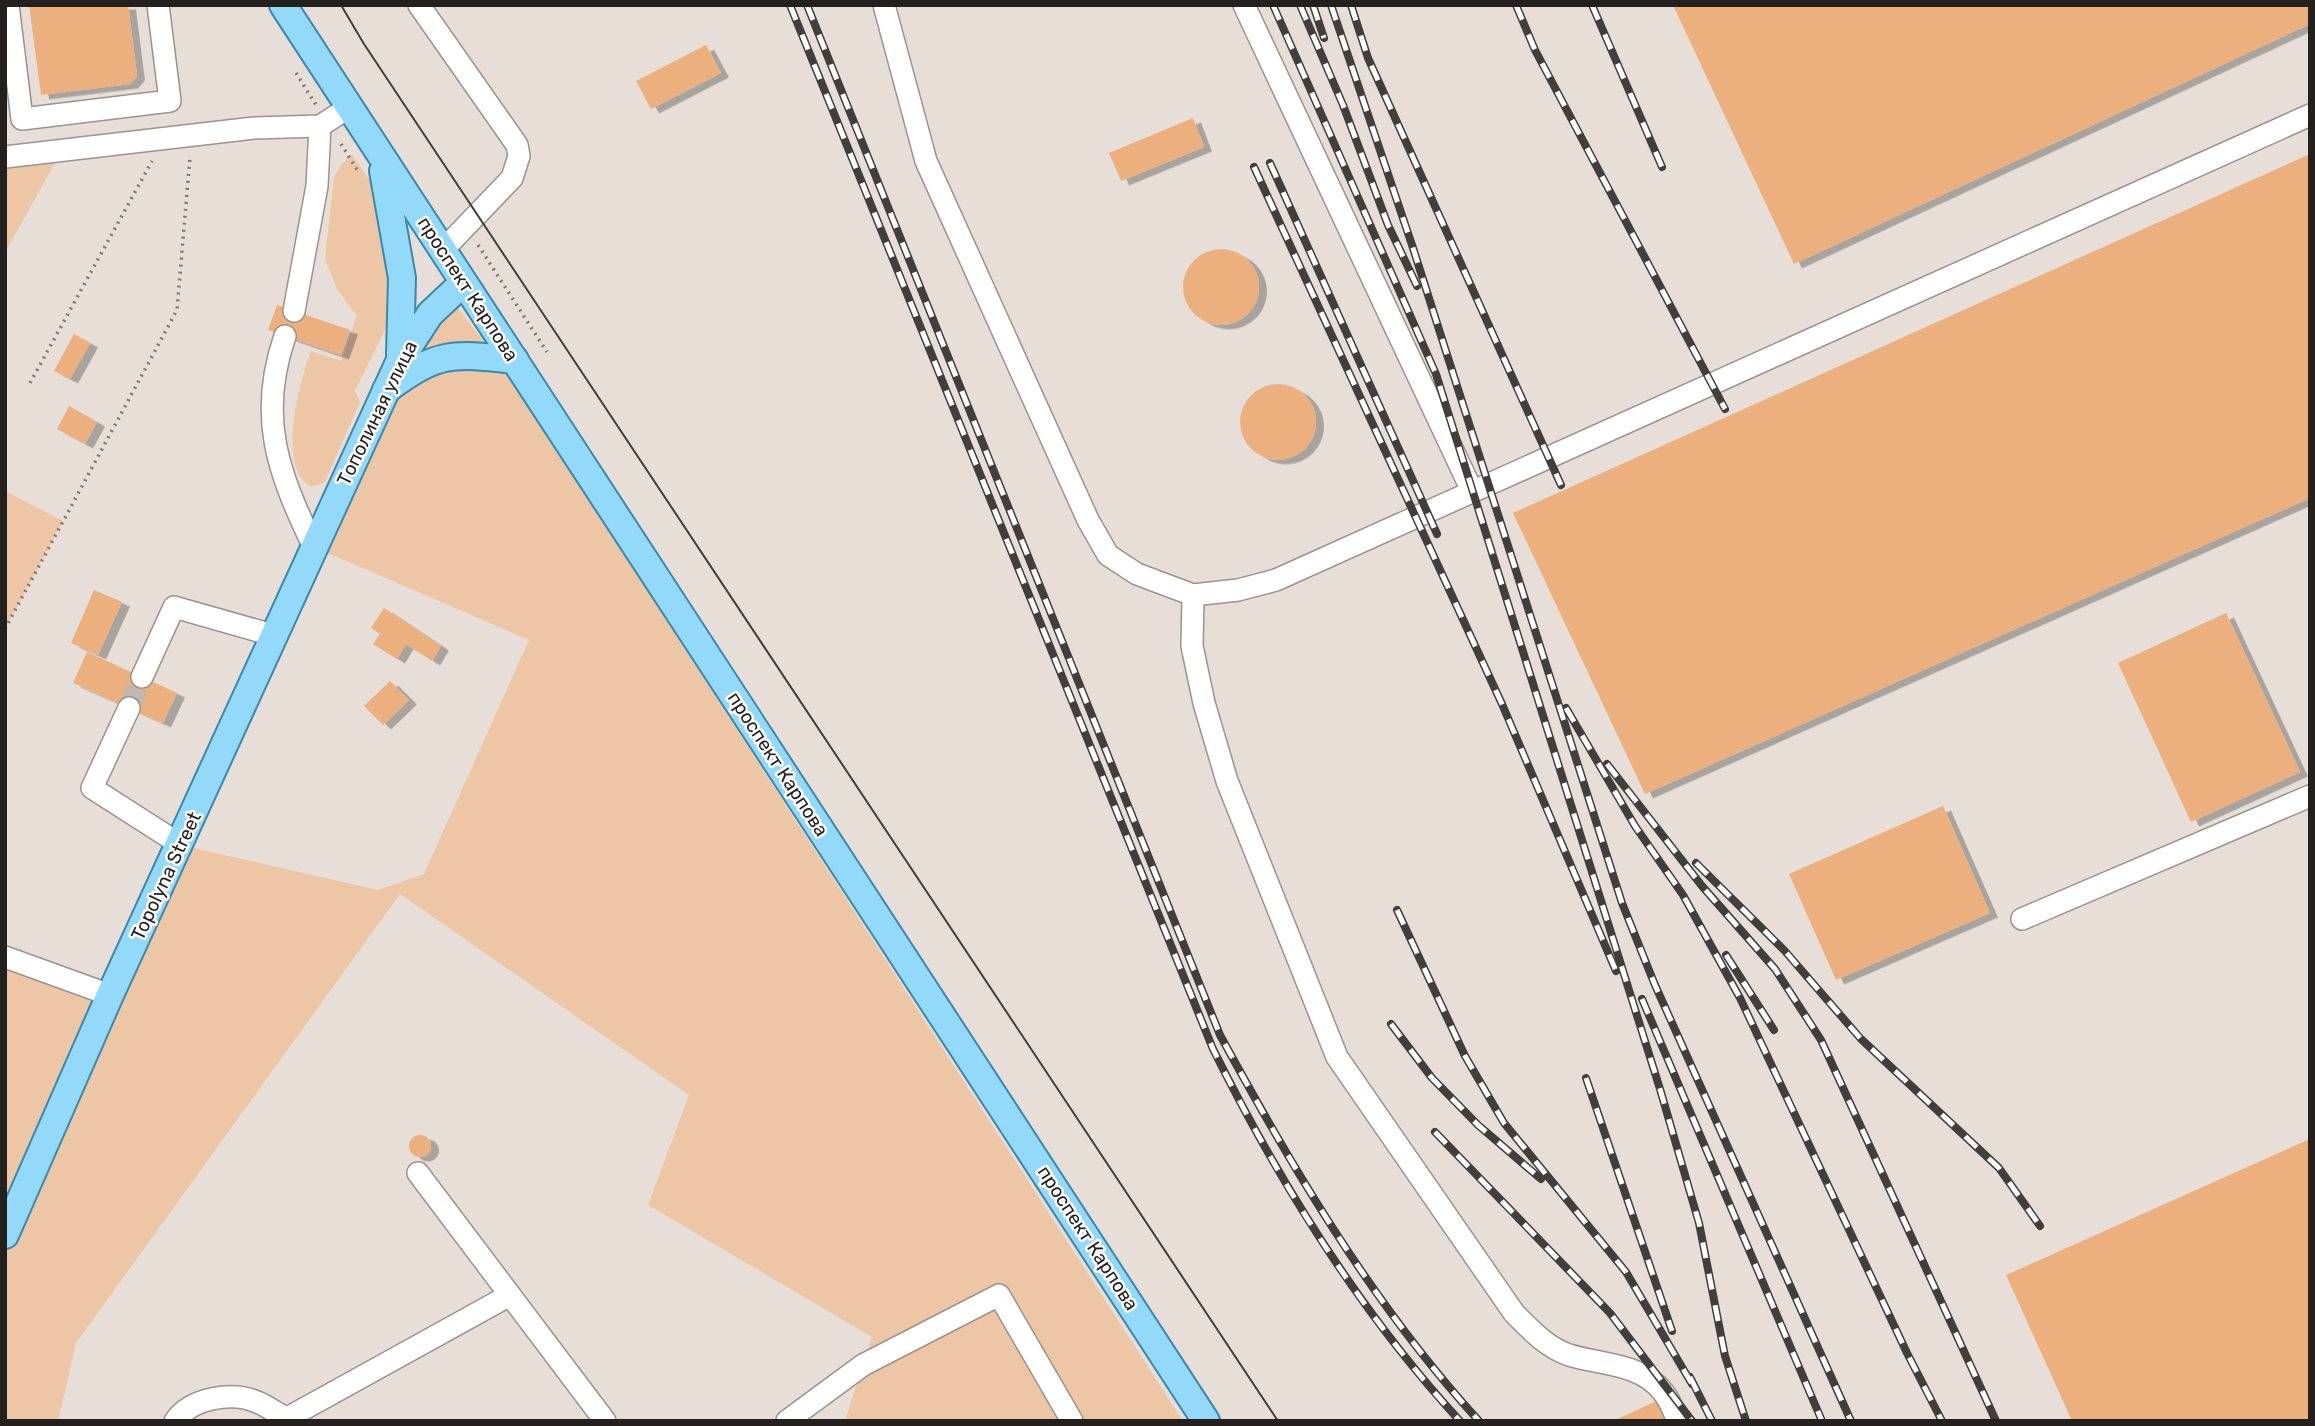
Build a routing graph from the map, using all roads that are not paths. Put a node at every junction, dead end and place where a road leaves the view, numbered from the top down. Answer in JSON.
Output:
{"nodes":[{"id":1,"x":8,"y":5,"type":"edge"},
{"id":2,"x":158,"y":5,"type":"edge"},
{"id":3,"x":283,"y":5,"type":"edge"},
{"id":4,"x":419,"y":5,"type":"edge"},
{"id":5,"x":884,"y":5,"type":"edge"},
{"id":6,"x":1244,"y":5,"type":"edge"},
{"id":7,"x":348,"y":107,"type":"junction"},
{"id":8,"x":2310,"y":115,"type":"edge"},
{"id":9,"x":320,"y":126,"type":"junction"},
{"id":10,"x":380,"y":155,"type":"junction"},
{"id":11,"x":5,"y":157,"type":"edge"},
{"id":12,"x":442,"y":251,"type":"junction"},
{"id":13,"x":463,"y":283,"type":"junction"},
{"id":14,"x":294,"y":311,"type":"dead end"},
{"id":15,"x":285,"y":336,"type":"dead end"},
{"id":16,"x":400,"y":360,"type":"junction"},
{"id":17,"x":515,"y":360,"type":"junction"},
{"id":18,"x":385,"y":391,"type":"junction"},
{"id":19,"x":1472,"y":491,"type":"junction"},
{"id":20,"x":327,"y":519,"type":"joint"},
{"id":21,"x":314,"y":547,"type":"junction"},
{"id":22,"x":1193,"y":595,"type":"junction"},
{"id":23,"x":275,"y":636,"type":"junction"},
{"id":24,"x":142,"y":677,"type":"tunnel mouth"},
{"id":25,"x":128,"y":708,"type":"tunnel mouth"},
{"id":26,"x":2310,"y":796,"type":"edge"},
{"id":27,"x":181,"y":845,"type":"junction"},
{"id":28,"x":2022,"y":919,"type":"dead end"},
{"id":29,"x":5,"y":957,"type":"edge"},
{"id":30,"x":110,"y":995,"type":"junction"},
{"id":31,"x":418,"y":1173,"type":"dead end"},
{"id":32,"x":5,"y":1234,"type":"edge"},
{"id":33,"x":510,"y":1295,"type":"junction"},
{"id":34,"x":284,"y":1420,"type":"edge"},
{"id":35,"x":174,"y":1421,"type":"edge"},
{"id":36,"x":605,"y":1421,"type":"edge"},
{"id":37,"x":787,"y":1421,"type":"edge"},
{"id":38,"x":1072,"y":1421,"type":"edge"},
{"id":39,"x":1206,"y":1421,"type":"edge"},
{"id":40,"x":1678,"y":1421,"type":"edge"}],
"edges":[{"from":1,"to":2,"type":"street"},
{"from":3,"to":7,"type":"main road","name":"проспект Карпова"},
{"from":4,"to":12,"type":"street"},
{"from":5,"to":22,"type":"street"},
{"from":6,"to":19,"type":"street"},
{"from":7,"to":9,"type":"street"},
{"from":7,"to":10,"type":"main road","name":"проспект Карпова"},
{"from":8,"to":19,"type":"street"},
{"from":9,"to":11,"type":"street"},
{"from":9,"to":14,"type":"street"},
{"from":10,"to":12,"type":"main road","name":"проспект Карпова"},
{"from":10,"to":16,"type":"main road"},
{"from":12,"to":13,"type":"main road","name":"проспект Карпова"},
{"from":13,"to":16,"type":"main road","name":"Тополиная улица"},
{"from":13,"to":17,"type":"main road","name":"проспект Карпова"},
{"from":15,"to":21,"type":"street"},
{"from":16,"to":18,"type":"main road","name":"Тополиная улица"},
{"from":17,"to":18,"type":"main road"},
{"from":17,"to":39,"type":"main road","name":"проспект Карпова"},
{"from":18,"to":20,"type":"main road","name":"Тополиная улица"},
{"from":19,"to":22,"type":"street"},
{"from":20,"to":21,"type":"main road","name":"Topolyna Street"},
{"from":21,"to":23,"type":"main road","name":"Topolyna Street"},
{"from":22,"to":40,"type":"street"},
{"from":23,"to":24,"type":"street"},
{"from":23,"to":27,"type":"main road","name":"Topolyna Street"},
{"from":25,"to":27,"type":"street"},
{"from":26,"to":28,"type":"street"},
{"from":27,"to":30,"type":"main road","name":"Topolyna Street"},
{"from":29,"to":30,"type":"street"},
{"from":30,"to":32,"type":"main road","name":"Topolyna Street"},
{"from":31,"to":33,"type":"street"},
{"from":33,"to":34,"type":"street"},
{"from":33,"to":36,"type":"street"},
{"from":34,"to":35,"type":"street"},
{"from":37,"to":38,"type":"street"}]}
